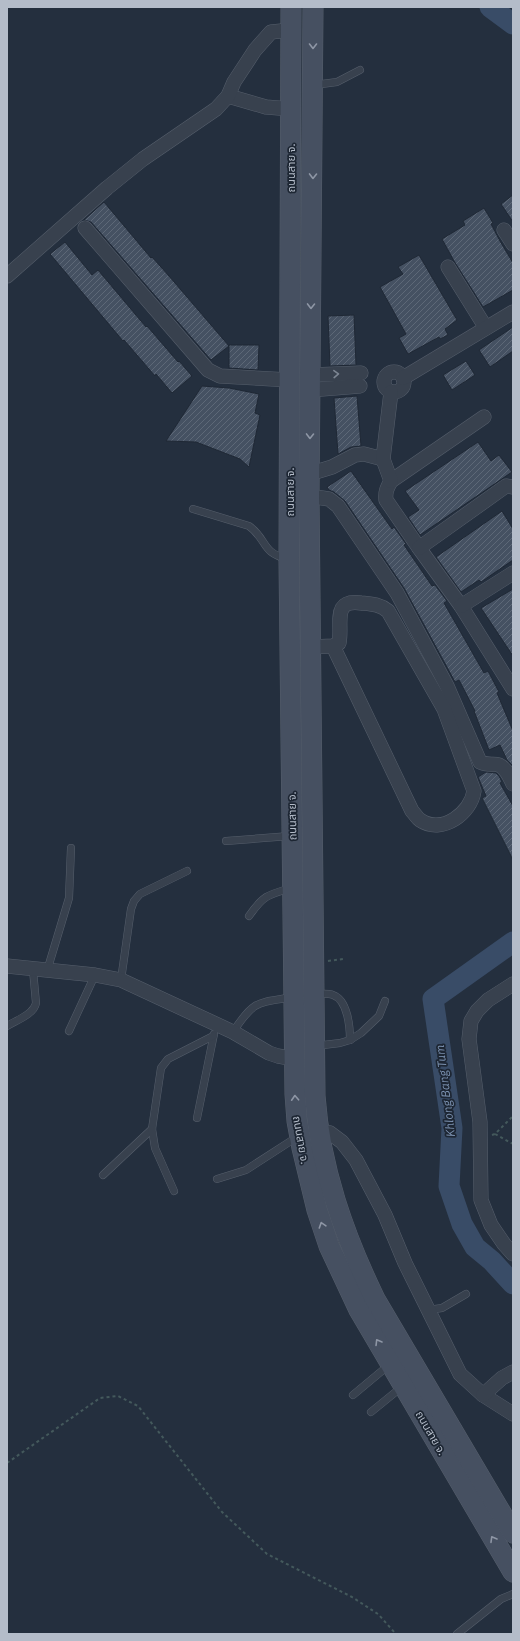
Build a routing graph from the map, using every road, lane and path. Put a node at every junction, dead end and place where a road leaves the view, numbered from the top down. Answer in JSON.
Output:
{"nodes":[{"id":1,"x":291,"y":7,"type":"edge"},
{"id":2,"x":313,"y":7,"type":"edge"},
{"id":3,"x":291,"y":30,"type":"junction"},
{"id":4,"x":360,"y":70,"type":"dead end"},
{"id":5,"x":314,"y":85,"type":"junction"},
{"id":6,"x":228,"y":96,"type":"junction"},
{"id":7,"x":291,"y":109,"type":"junction"},
{"id":8,"x":85,"y":228,"type":"dead end"},
{"id":9,"x":504,"y":230,"type":"dead end"},
{"id":10,"x":513,"y":244,"type":"edge"},
{"id":11,"x":448,"y":267,"type":"dead end"},
{"id":12,"x":7,"y":276,"type":"edge"},
{"id":13,"x":513,"y":312,"type":"edge"},
{"id":14,"x":486,"y":328,"type":"junction"},
{"id":15,"x":403,"y":378,"type":"junction"},
{"id":16,"x":290,"y":380,"type":"junction"},
{"id":17,"x":310,"y":383,"type":"junction"},
{"id":18,"x":373,"y":383,"type":"junction"},
{"id":19,"x":484,"y":418,"type":"dead end"},
{"id":20,"x":383,"y":459,"type":"junction"},
{"id":21,"x":309,"y":474,"type":"junction"},
{"id":22,"x":391,"y":481,"type":"junction"},
{"id":23,"x":513,"y":487,"type":"edge"},
{"id":24,"x":309,"y":496,"type":"junction"},
{"id":25,"x":194,"y":509,"type":"dead end"},
{"id":26,"x":419,"y":548,"type":"junction"},
{"id":27,"x":289,"y":560,"type":"junction"},
{"id":28,"x":513,"y":573,"type":"edge"},
{"id":29,"x":462,"y":606,"type":"junction"},
{"id":30,"x":333,"y":646,"type":"junction"},
{"id":31,"x":310,"y":647,"type":"junction"},
{"id":32,"x":513,"y":689,"type":"edge"},
{"id":33,"x":513,"y":784,"type":"edge"},
{"id":34,"x":292,"y":836,"type":"junction"},
{"id":35,"x":226,"y":841,"type":"dead end"},
{"id":36,"x":71,"y":848,"type":"dead end"},
{"id":37,"x":187,"y":871,"type":"dead end"},
{"id":38,"x":293,"y":887,"type":"junction"},
{"id":39,"x":249,"y":916,"type":"dead end"},
{"id":40,"x":7,"y":966,"type":"edge"},
{"id":41,"x":40,"y":970,"type":"junction"},
{"id":42,"x":95,"y":976,"type":"junction"},
{"id":43,"x":121,"y":980,"type":"junction"},
{"id":44,"x":513,"y":984,"type":"edge"},
{"id":45,"x":314,"y":994,"type":"junction"},
{"id":46,"x":294,"y":997,"type":"junction"},
{"id":47,"x":385,"y":1000,"type":"dead end"},
{"id":48,"x":7,"y":1026,"type":"edge"},
{"id":49,"x":215,"y":1030,"type":"junction"},
{"id":50,"x":69,"y":1031,"type":"dead end"},
{"id":51,"x":233,"y":1032,"type":"junction"},
{"id":52,"x":350,"y":1040,"type":"junction"},
{"id":53,"x":315,"y":1046,"type":"junction"},
{"id":54,"x":295,"y":1060,"type":"junction"},
{"id":55,"x":513,"y":1116,"type":"edge"},
{"id":56,"x":197,"y":1118,"type":"dead end"},
{"id":57,"x":152,"y":1129,"type":"junction"},
{"id":58,"x":319,"y":1131,"type":"junction"},
{"id":59,"x":495,"y":1134,"type":"junction"},
{"id":60,"x":299,"y":1135,"type":"junction"},
{"id":61,"x":480,"y":1136,"type":"junction"},
{"id":62,"x":513,"y":1144,"type":"edge"},
{"id":63,"x":103,"y":1175,"type":"dead end"},
{"id":64,"x":217,"y":1179,"type":"dead end"},
{"id":65,"x":174,"y":1191,"type":"dead end"},
{"id":66,"x":513,"y":1254,"type":"edge"},
{"id":67,"x":466,"y":1294,"type":"dead end"},
{"id":68,"x":428,"y":1310,"type":"junction"},
{"id":69,"x":390,"y":1363,"type":"junction"},
{"id":70,"x":513,"y":1372,"type":"edge"},
{"id":71,"x":403,"y":1386,"type":"junction"},
{"id":72,"x":353,"y":1394,"type":"dead end"},
{"id":73,"x":483,"y":1395,"type":"junction"},
{"id":74,"x":371,"y":1412,"type":"dead end"},
{"id":75,"x":513,"y":1414,"type":"edge"},
{"id":76,"x":7,"y":1462,"type":"edge"},
{"id":77,"x":513,"y":1533,"type":"edge"},
{"id":78,"x":513,"y":1572,"type":"edge"},
{"id":79,"x":513,"y":1595,"type":"edge"},
{"id":80,"x":396,"y":1634,"type":"edge"},
{"id":81,"x":457,"y":1634,"type":"edge"}],
"edges":[{"from":1,"to":3,"type":"main road","name":"ถนนสาย จ."},
{"from":2,"to":5,"type":"main road","name":"ถนนสาย จ.","one_way":true},
{"from":3,"to":6,"type":"street"},
{"from":3,"to":7,"type":"main road","name":"ถนนสาย จ."},
{"from":4,"to":5,"type":"lane"},
{"from":5,"to":17,"type":"main road","name":"ถนนสาย จ.","one_way":true},
{"from":6,"to":7,"type":"street"},
{"from":6,"to":12,"type":"street"},
{"from":7,"to":16,"type":"main road","name":"ถนนสาย จ."},
{"from":8,"to":16,"type":"street"},
{"from":9,"to":10,"type":"street"},
{"from":11,"to":14,"type":"street"},
{"from":13,"to":14,"type":"street"},
{"from":14,"to":15,"type":"street"},
{"from":15,"to":18,"type":"street"},
{"from":15,"to":18,"type":"street"},
{"from":16,"to":27,"type":"main road","name":"ถนนสาย จ."},
{"from":17,"to":18,"type":"street"},
{"from":17,"to":21,"type":"main road","name":"ถนนสาย จ.","one_way":true},
{"from":18,"to":20,"type":"street"},
{"from":19,"to":22,"type":"street"},
{"from":20,"to":21,"type":"street"},
{"from":20,"to":22,"type":"street"},
{"from":21,"to":24,"type":"main road","name":"ถนนสาย จ."},
{"from":22,"to":26,"type":"street"},
{"from":23,"to":26,"type":"street"},
{"from":24,"to":31,"type":"main road","name":"ถนนสาย จ."},
{"from":24,"to":33,"type":"street"},
{"from":25,"to":27,"type":"lane"},
{"from":26,"to":29,"type":"street"},
{"from":27,"to":34,"type":"main road","name":"ถนนสาย จ."},
{"from":28,"to":29,"type":"street"},
{"from":29,"to":32,"type":"street"},
{"from":30,"to":30,"type":"street"},
{"from":30,"to":31,"type":"street"},
{"from":31,"to":45,"type":"main road","name":"ถนนสาย จ."},
{"from":34,"to":35,"type":"lane"},
{"from":34,"to":38,"type":"main road","name":"ถนนสาย จ."},
{"from":36,"to":41,"type":"lane"},
{"from":37,"to":43,"type":"lane"},
{"from":38,"to":39,"type":"lane"},
{"from":38,"to":46,"type":"main road","name":"ถนนสาย จ."},
{"from":40,"to":41,"type":"street"},
{"from":41,"to":42,"type":"street"},
{"from":41,"to":48,"type":"lane"},
{"from":42,"to":43,"type":"street"},
{"from":42,"to":50,"type":"lane"},
{"from":43,"to":49,"type":"street"},
{"from":44,"to":61,"type":"street"},
{"from":45,"to":52,"type":"lane"},
{"from":45,"to":53,"type":"main road","name":"ถนนสาย จ."},
{"from":46,"to":51,"type":"lane"},
{"from":46,"to":54,"type":"main road","name":"ถนนสาย จ."},
{"from":47,"to":52,"type":"lane"},
{"from":49,"to":51,"type":"street"},
{"from":49,"to":56,"type":"lane"},
{"from":49,"to":57,"type":"lane"},
{"from":51,"to":54,"type":"street"},
{"from":52,"to":53,"type":"lane"},
{"from":53,"to":58,"type":"main road","name":"ถนนสาย จ."},
{"from":60,"to":54,"type":"main road","name":"ถนนสาย จ.","one_way":true},
{"from":55,"to":59,"type":"path"},
{"from":57,"to":63,"type":"lane"},
{"from":57,"to":65,"type":"lane"},
{"from":58,"to":68,"type":"street"},
{"from":58,"to":77,"type":"main road","name":"ถนนสาย จ."},
{"from":59,"to":61,"type":"path"},
{"from":59,"to":62,"type":"path"},
{"from":60,"to":64,"type":"lane"},
{"from":69,"to":60,"type":"main road","name":"ถนนสาย จ.","one_way":true},
{"from":61,"to":66,"type":"street"},
{"from":67,"to":68,"type":"lane"},
{"from":68,"to":73,"type":"street"},
{"from":69,"to":71,"type":"main road","name":"ถนนสาย จ."},
{"from":69,"to":72,"type":"lane"},
{"from":70,"to":73,"type":"street"},
{"from":71,"to":74,"type":"lane"},
{"from":78,"to":71,"type":"main road","name":"ถนนสาย จ.","one_way":true},
{"from":73,"to":75,"type":"street"},
{"from":76,"to":80,"type":"path"},
{"from":79,"to":81,"type":"lane"}]}
